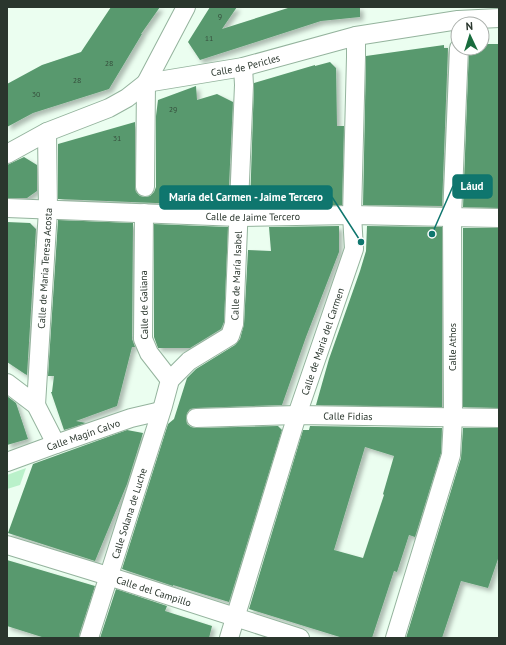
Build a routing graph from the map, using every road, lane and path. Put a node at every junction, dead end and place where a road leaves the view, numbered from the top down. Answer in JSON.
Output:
{"nodes":[{"id":1,"x":186,"y":7,"type":"edge"},
{"id":2,"x":450,"y":23,"type":"edge"},
{"id":3,"x":356,"y":36,"type":"junction"},
{"id":4,"x":458,"y":56,"type":"edge"},
{"id":5,"x":243,"y":67,"type":"junction"},
{"id":6,"x":146,"y":83,"type":"junction"},
{"id":7,"x":47,"y":132,"type":"junction"},
{"id":8,"x":7,"y":154,"type":"edge"},
{"id":9,"x":145,"y":187,"type":"dead end"},
{"id":10,"x":7,"y":208,"type":"edge"},
{"id":11,"x":48,"y":210,"type":"junction"},
{"id":12,"x":144,"y":213,"type":"junction"},
{"id":13,"x":352,"y":215,"type":"junction"},
{"id":14,"x":239,"y":217,"type":"junction"},
{"id":15,"x":452,"y":217,"type":"junction"},
{"id":16,"x":499,"y":218,"type":"edge"},
{"id":17,"x":170,"y":380,"type":"junction"},
{"id":18,"x":7,"y":383,"type":"edge"},
{"id":19,"x":36,"y":405,"type":"junction"},
{"id":20,"x":161,"y":411,"type":"junction"},
{"id":21,"x":297,"y":415,"type":"junction"},
{"id":22,"x":453,"y":417,"type":"junction"},
{"id":23,"x":196,"y":418,"type":"dead end"},
{"id":24,"x":499,"y":418,"type":"edge"},
{"id":25,"x":56,"y":444,"type":"junction"},
{"id":26,"x":7,"y":462,"type":"edge"},
{"id":27,"x":7,"y":545,"type":"edge"},
{"id":28,"x":108,"y":576,"type":"junction"},
{"id":29,"x":236,"y":618,"type":"junction"},
{"id":30,"x":89,"y":638,"type":"edge"},
{"id":31,"x":230,"y":638,"type":"edge"},
{"id":32,"x":300,"y":638,"type":"edge"},
{"id":33,"x":395,"y":638,"type":"edge"}],
"edges":[{"from":1,"to":6,"type":"street"},
{"from":2,"to":3,"type":"street","name":"Calle de Pericles"},
{"from":3,"to":5,"type":"street","name":"Calle de Pericles"},
{"from":3,"to":13,"type":"street","name":"Calle de María del Carmen"},
{"from":4,"to":15,"type":"street","name":"Calle Athos"},
{"from":5,"to":6,"type":"street","name":"Calle de Pericles"},
{"from":5,"to":14,"type":"street","name":"Calle de María Isabel"},
{"from":6,"to":7,"type":"street","name":"Calle de Pericles"},
{"from":6,"to":9,"type":"street"},
{"from":7,"to":8,"type":"street","name":"Calle de Pericles"},
{"from":7,"to":11,"type":"street","name":"Calle de María Teresa Acosta"},
{"from":10,"to":11,"type":"street","name":"Calle de Jaime Tercero"},
{"from":11,"to":12,"type":"street","name":"Calle de Jaime Tercero"},
{"from":11,"to":19,"type":"street","name":"Calle de María Teresa Acosta"},
{"from":12,"to":14,"type":"street","name":"Calle de Jaime Tercero"},
{"from":12,"to":17,"type":"street","name":"Calle de Galiana"},
{"from":13,"to":14,"type":"street","name":"Calle de Jaime Tercero"},
{"from":13,"to":15,"type":"street","name":"Calle de Jaime Tercero"},
{"from":13,"to":21,"type":"street","name":"Calle de María del Carmen"},
{"from":14,"to":17,"type":"street","name":"Calle de María Isabel"},
{"from":15,"to":16,"type":"street","name":"Calle de Jaime Tercero"},
{"from":15,"to":22,"type":"street","name":"Calle Athos"},
{"from":17,"to":20,"type":"street"},
{"from":18,"to":19,"type":"street"},
{"from":19,"to":25,"type":"street"},
{"from":20,"to":25,"type":"street","name":"Calle Magín Calvo"},
{"from":20,"to":28,"type":"street","name":"Calle Solana de Luche"},
{"from":21,"to":22,"type":"street","name":"Calle Fidias"},
{"from":21,"to":23,"type":"street","name":"Calle Fidias"},
{"from":21,"to":29,"type":"street","name":"Calle de María del Carmen"},
{"from":22,"to":24,"type":"street","name":"Calle Fidias"},
{"from":22,"to":33,"type":"street","name":"Calle Athos"},
{"from":25,"to":26,"type":"street","name":"Calle Magín Calvo"},
{"from":27,"to":28,"type":"street","name":"Calle del Campillo"},
{"from":28,"to":29,"type":"street","name":"Calle del Campillo"},
{"from":28,"to":30,"type":"street","name":"Calle Solana de Luche"},
{"from":29,"to":31,"type":"street","name":"Calle de María del Carmen"},
{"from":29,"to":32,"type":"street","name":"Calle del Campillo"}]}
